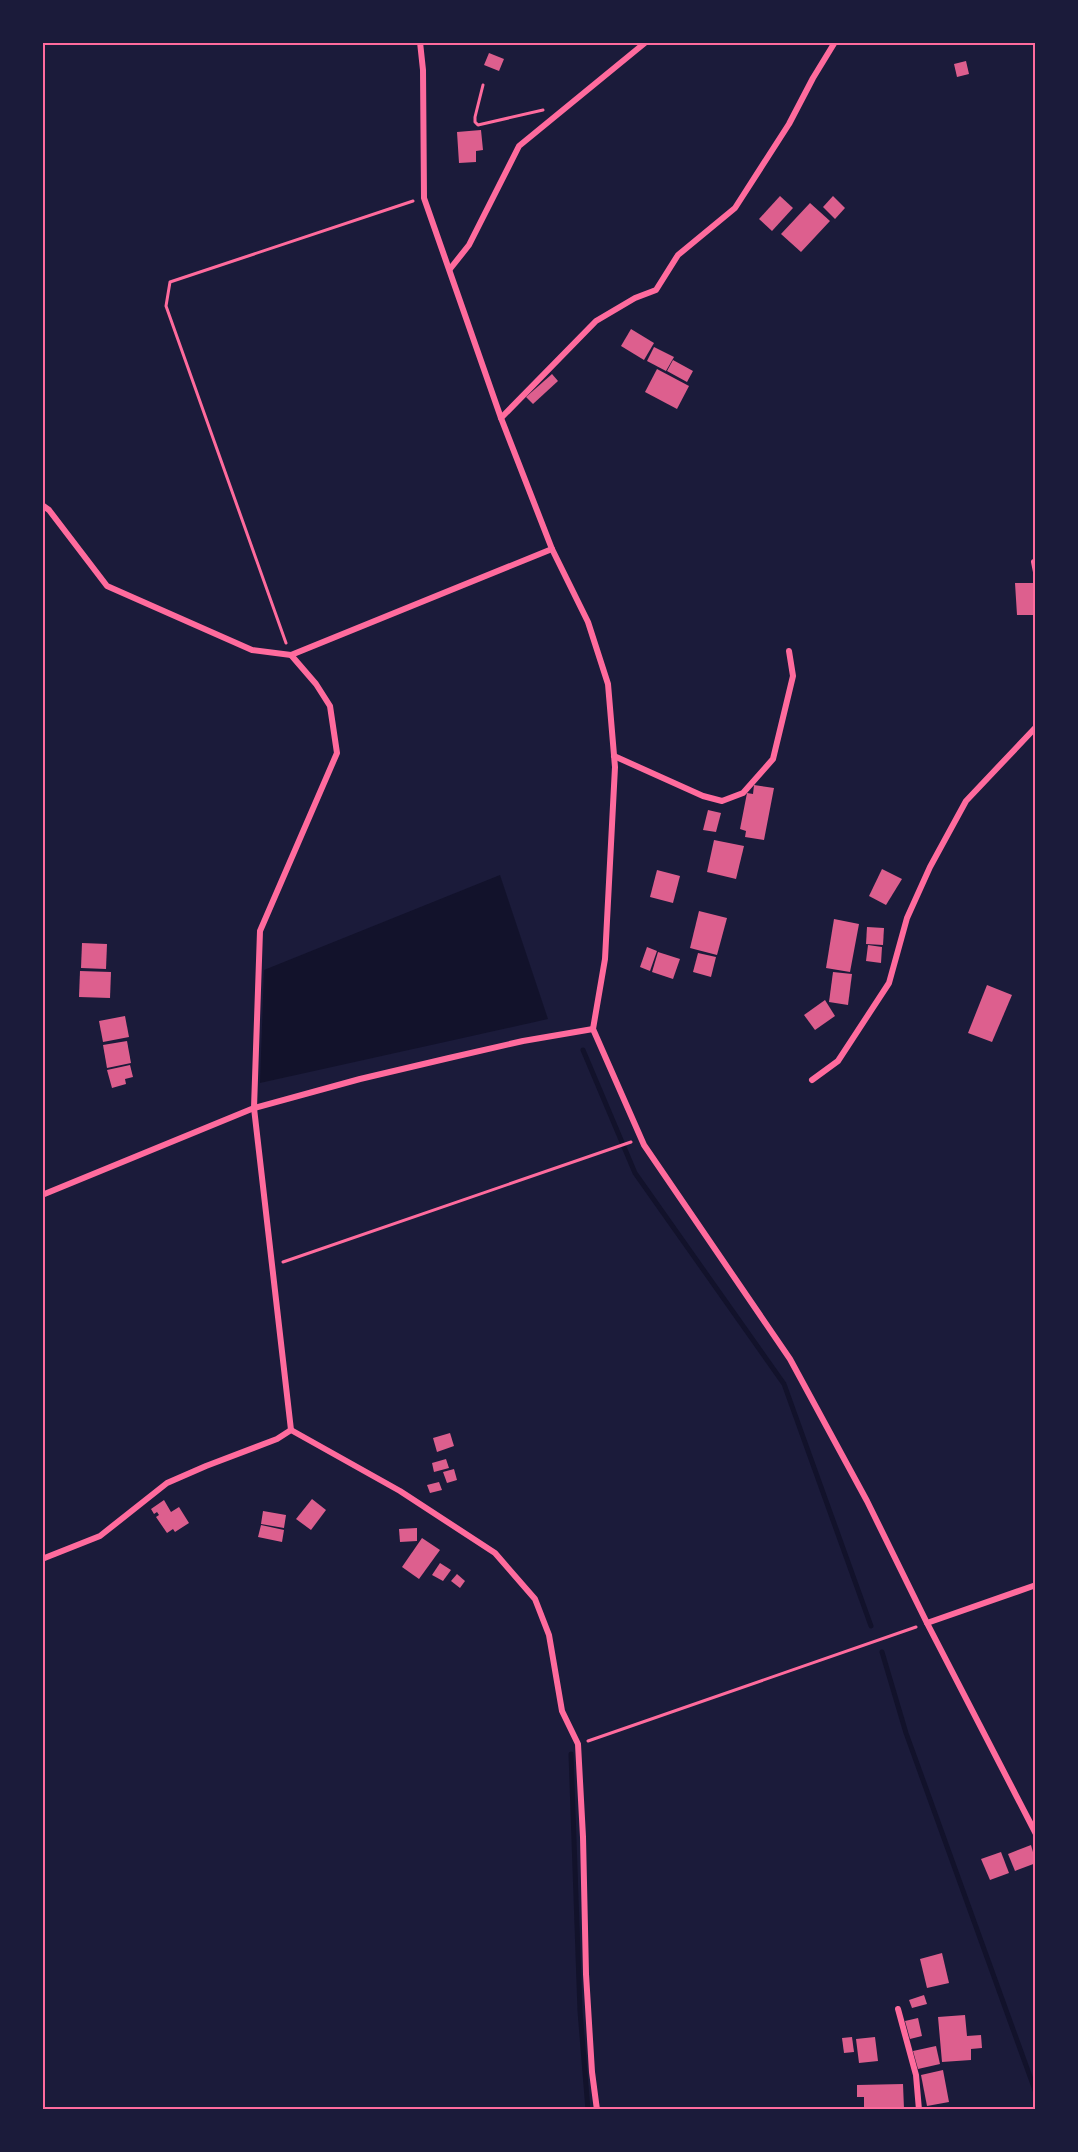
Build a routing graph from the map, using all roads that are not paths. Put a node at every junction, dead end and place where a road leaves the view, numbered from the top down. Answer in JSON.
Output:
{"nodes":[{"id":1,"x":420,"y":42,"type":"edge"},
{"id":2,"x":646,"y":42,"type":"edge"},
{"id":3,"x":835,"y":42,"type":"edge"},
{"id":4,"x":450,"y":269,"type":"junction"},
{"id":5,"x":501,"y":418,"type":"junction"},
{"id":6,"x":42,"y":505,"type":"edge"},
{"id":7,"x":552,"y":549,"type":"junction"},
{"id":8,"x":1034,"y":562,"type":"dead end"},
{"id":9,"x":1036,"y":572,"type":"edge"},
{"id":10,"x":789,"y":651,"type":"dead end"},
{"id":11,"x":291,"y":655,"type":"junction"},
{"id":12,"x":1036,"y":727,"type":"edge"},
{"id":13,"x":614,"y":756,"type":"junction"},
{"id":14,"x":593,"y":1029,"type":"junction"},
{"id":15,"x":812,"y":1080,"type":"dead end"},
{"id":16,"x":254,"y":1108,"type":"junction"},
{"id":17,"x":42,"y":1195,"type":"edge"},
{"id":18,"x":291,"y":1430,"type":"junction"},
{"id":19,"x":42,"y":1559,"type":"edge"},
{"id":20,"x":1036,"y":1585,"type":"edge"},
{"id":21,"x":927,"y":1623,"type":"junction"},
{"id":22,"x":1036,"y":1834,"type":"edge"},
{"id":23,"x":898,"y":2008,"type":"dead end"},
{"id":24,"x":597,"y":2110,"type":"edge"},
{"id":25,"x":919,"y":2110,"type":"edge"}],
"edges":[{"from":1,"to":4,"type":"street"},
{"from":2,"to":4,"type":"street"},
{"from":3,"to":5,"type":"street"},
{"from":4,"to":5,"type":"street"},
{"from":5,"to":7,"type":"street"},
{"from":6,"to":11,"type":"street"},
{"from":7,"to":11,"type":"street"},
{"from":7,"to":13,"type":"street"},
{"from":8,"to":9,"type":"street"},
{"from":10,"to":13,"type":"street"},
{"from":11,"to":16,"type":"street"},
{"from":12,"to":15,"type":"street"},
{"from":13,"to":14,"type":"street"},
{"from":14,"to":16,"type":"street"},
{"from":14,"to":21,"type":"street"},
{"from":16,"to":17,"type":"street"},
{"from":16,"to":18,"type":"street"},
{"from":18,"to":19,"type":"street"},
{"from":18,"to":24,"type":"street"},
{"from":20,"to":21,"type":"street"},
{"from":21,"to":22,"type":"street"},
{"from":23,"to":25,"type":"street"}]}
